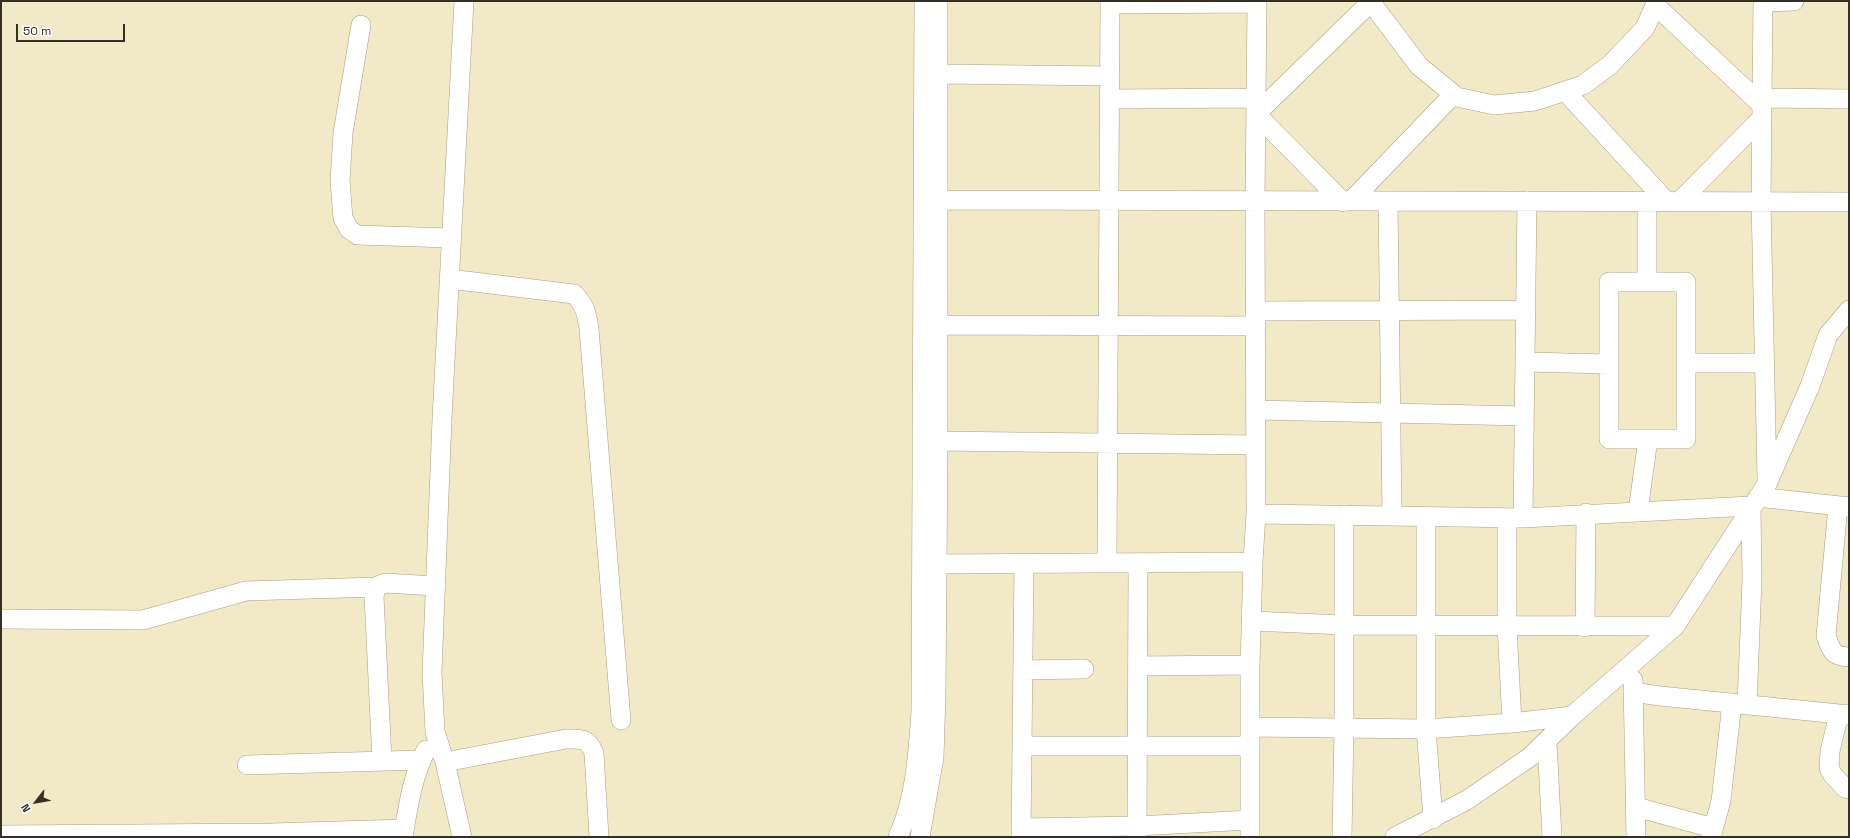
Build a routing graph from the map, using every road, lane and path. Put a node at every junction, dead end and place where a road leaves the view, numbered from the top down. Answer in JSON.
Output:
{"nodes":[{"id":1,"x":464,"y":1,"type":"edge"},
{"id":2,"x":924,"y":1,"type":"edge"},
{"id":3,"x":938,"y":1,"type":"edge"},
{"id":4,"x":1371,"y":1,"type":"edge"},
{"id":5,"x":1763,"y":1,"type":"edge"},
{"id":6,"x":1794,"y":1,"type":"edge"},
{"id":7,"x":1110,"y":2,"type":"edge"},
{"id":8,"x":1257,"y":2,"type":"edge"},
{"id":9,"x":1656,"y":3,"type":"edge"},
{"id":10,"x":360,"y":25,"type":"dead end"},
{"id":11,"x":937,"y":74,"type":"junction"},
{"id":12,"x":1110,"y":76,"type":"junction"},
{"id":13,"x":1565,"y":91,"type":"junction"},
{"id":14,"x":1452,"y":96,"type":"junction"},
{"id":15,"x":1110,"y":99,"type":"junction"},
{"id":16,"x":1849,"y":99,"type":"edge"},
{"id":17,"x":1256,"y":106,"type":"junction"},
{"id":18,"x":1762,"y":107,"type":"junction"},
{"id":19,"x":937,"y":200,"type":"junction"},
{"id":20,"x":1109,"y":201,"type":"junction"},
{"id":21,"x":1388,"y":201,"type":"junction"},
{"id":22,"x":1527,"y":201,"type":"junction"},
{"id":23,"x":1647,"y":201,"type":"junction"},
{"id":24,"x":1673,"y":201,"type":"junction"},
{"id":25,"x":1761,"y":201,"type":"junction"},
{"id":26,"x":1255,"y":202,"type":"junction"},
{"id":27,"x":1347,"y":202,"type":"junction"},
{"id":28,"x":1849,"y":202,"type":"edge"},
{"id":29,"x":451,"y":238,"type":"junction"},
{"id":30,"x":450,"y":279,"type":"junction"},
{"id":31,"x":1647,"y":282,"type":"junction"},
{"id":32,"x":1390,"y":310,"type":"junction"},
{"id":33,"x":1526,"y":310,"type":"junction"},
{"id":34,"x":1849,"y":310,"type":"edge"},
{"id":35,"x":1256,"y":318,"type":"junction"},
{"id":36,"x":938,"y":325,"type":"junction"},
{"id":37,"x":1108,"y":326,"type":"junction"},
{"id":38,"x":1525,"y":362,"type":"junction"},
{"id":39,"x":1686,"y":363,"type":"junction"},
{"id":40,"x":1764,"y":363,"type":"junction"},
{"id":41,"x":1609,"y":364,"type":"junction"},
{"id":42,"x":1256,"y":410,"type":"junction"},
{"id":43,"x":1391,"y":413,"type":"junction"},
{"id":44,"x":1524,"y":416,"type":"junction"},
{"id":45,"x":1648,"y":439,"type":"junction"},
{"id":46,"x":938,"y":441,"type":"junction"},
{"id":47,"x":1107,"y":443,"type":"junction"},
{"id":48,"x":1256,"y":445,"type":"junction"},
{"id":49,"x":1759,"y":496,"type":"junction"},
{"id":50,"x":1843,"y":507,"type":"edge"},
{"id":51,"x":1638,"y":511,"type":"junction"},
{"id":52,"x":1586,"y":513,"type":"junction"},
{"id":53,"x":1256,"y":514,"type":"junction"},
{"id":54,"x":1344,"y":515,"type":"junction"},
{"id":55,"x":1392,"y":516,"type":"junction"},
{"id":56,"x":1426,"y":517,"type":"junction"},
{"id":57,"x":1515,"y":518,"type":"junction"},
{"id":58,"x":1252,"y":562,"type":"junction"},
{"id":59,"x":1024,"y":563,"type":"junction"},
{"id":60,"x":1107,"y":563,"type":"junction"},
{"id":61,"x":1138,"y":563,"type":"junction"},
{"id":62,"x":937,"y":564,"type":"junction"},
{"id":63,"x":436,"y":586,"type":"junction"},
{"id":64,"x":376,"y":588,"type":"junction"},
{"id":65,"x":1,"y":619,"type":"edge"},
{"id":66,"x":1252,"y":621,"type":"junction"},
{"id":67,"x":1344,"y":625,"type":"junction"},
{"id":68,"x":1426,"y":626,"type":"junction"},
{"id":69,"x":1506,"y":626,"type":"junction"},
{"id":70,"x":1675,"y":626,"type":"junction"},
{"id":71,"x":1585,"y":627,"type":"junction"},
{"id":72,"x":1849,"y":656,"type":"edge"},
{"id":73,"x":1632,"y":662,"type":"junction"},
{"id":74,"x":1250,"y":665,"type":"junction"},
{"id":75,"x":1138,"y":666,"type":"junction"},
{"id":76,"x":1084,"y":669,"type":"dead end"},
{"id":77,"x":1023,"y":670,"type":"junction"},
{"id":78,"x":1633,"y":692,"type":"junction"},
{"id":79,"x":1739,"y":704,"type":"junction"},
{"id":80,"x":1844,"y":714,"type":"edge"},
{"id":81,"x":1572,"y":716,"type":"junction"},
{"id":82,"x":621,"y":720,"type":"dead end"},
{"id":83,"x":1512,"y":723,"type":"junction"},
{"id":84,"x":1250,"y":727,"type":"junction"},
{"id":85,"x":1344,"y":729,"type":"junction"},
{"id":86,"x":1426,"y":729,"type":"junction"},
{"id":87,"x":436,"y":732,"type":"junction"},
{"id":88,"x":1547,"y":742,"type":"junction"},
{"id":89,"x":1022,"y":746,"type":"junction"},
{"id":90,"x":1138,"y":746,"type":"junction"},
{"id":91,"x":1250,"y":746,"type":"junction"},
{"id":92,"x":422,"y":760,"type":"junction"},
{"id":93,"x":382,"y":761,"type":"junction"},
{"id":94,"x":445,"y":762,"type":"junction"},
{"id":95,"x":247,"y":765,"type":"dead end"},
{"id":96,"x":1849,"y":789,"type":"edge"},
{"id":97,"x":1636,"y":807,"type":"junction"},
{"id":98,"x":1432,"y":819,"type":"junction"},
{"id":99,"x":1250,"y":828,"type":"edge"},
{"id":100,"x":1021,"y":832,"type":"edge"},
{"id":101,"x":1137,"y":832,"type":"edge"},
{"id":102,"x":1712,"y":832,"type":"edge"},
{"id":103,"x":403,"y":833,"type":"edge"},
{"id":104,"x":1,"y":835,"type":"edge"},
{"id":105,"x":462,"y":837,"type":"edge"},
{"id":106,"x":599,"y":837,"type":"edge"},
{"id":107,"x":898,"y":837,"type":"edge"},
{"id":108,"x":920,"y":837,"type":"edge"},
{"id":109,"x":1342,"y":837,"type":"edge"},
{"id":110,"x":1395,"y":837,"type":"edge"},
{"id":111,"x":1552,"y":837,"type":"edge"},
{"id":112,"x":1636,"y":837,"type":"edge"}],
"edges":[{"from":1,"to":29,"type":"street"},
{"from":2,"to":107,"type":"street"},
{"from":3,"to":11,"type":"street"},
{"from":4,"to":14,"type":"street"},
{"from":4,"to":17,"type":"street"},
{"from":5,"to":6,"type":"street"},
{"from":5,"to":18,"type":"street"},
{"from":7,"to":8,"type":"street"},
{"from":7,"to":12,"type":"street"},
{"from":8,"to":17,"type":"street"},
{"from":9,"to":13,"type":"street"},
{"from":9,"to":18,"type":"street"},
{"from":10,"to":29,"type":"street"},
{"from":11,"to":12,"type":"street"},
{"from":11,"to":19,"type":"street"},
{"from":12,"to":15,"type":"street"},
{"from":13,"to":14,"type":"street"},
{"from":13,"to":24,"type":"street"},
{"from":14,"to":27,"type":"street"},
{"from":15,"to":17,"type":"street"},
{"from":15,"to":20,"type":"street"},
{"from":16,"to":18,"type":"street"},
{"from":17,"to":26,"type":"street"},
{"from":17,"to":27,"type":"street"},
{"from":18,"to":24,"type":"street"},
{"from":18,"to":25,"type":"street"},
{"from":19,"to":20,"type":"street"},
{"from":19,"to":36,"type":"street"},
{"from":20,"to":26,"type":"street"},
{"from":20,"to":37,"type":"street"},
{"from":21,"to":22,"type":"street"},
{"from":21,"to":27,"type":"street"},
{"from":21,"to":32,"type":"street"},
{"from":22,"to":23,"type":"street"},
{"from":22,"to":33,"type":"street"},
{"from":23,"to":24,"type":"street"},
{"from":23,"to":31,"type":"street"},
{"from":24,"to":25,"type":"street"},
{"from":25,"to":28,"type":"street"},
{"from":25,"to":40,"type":"street"},
{"from":26,"to":27,"type":"street"},
{"from":26,"to":35,"type":"street"},
{"from":29,"to":30,"type":"street"},
{"from":30,"to":63,"type":"street"},
{"from":30,"to":82,"type":"street"},
{"from":31,"to":39,"type":"street"},
{"from":31,"to":41,"type":"street"},
{"from":32,"to":33,"type":"street"},
{"from":32,"to":35,"type":"street"},
{"from":32,"to":43,"type":"street"},
{"from":33,"to":38,"type":"street"},
{"from":34,"to":49,"type":"street"},
{"from":35,"to":37,"type":"street"},
{"from":35,"to":42,"type":"street"},
{"from":36,"to":37,"type":"street"},
{"from":36,"to":46,"type":"street"},
{"from":37,"to":47,"type":"street"},
{"from":38,"to":41,"type":"street"},
{"from":38,"to":44,"type":"street"},
{"from":39,"to":40,"type":"street"},
{"from":39,"to":45,"type":"street"},
{"from":40,"to":49,"type":"street"},
{"from":41,"to":45,"type":"street"},
{"from":42,"to":43,"type":"street"},
{"from":42,"to":48,"type":"street"},
{"from":43,"to":44,"type":"street"},
{"from":43,"to":55,"type":"street"},
{"from":44,"to":57,"type":"street"},
{"from":45,"to":51,"type":"street"},
{"from":46,"to":47,"type":"street"},
{"from":46,"to":62,"type":"street"},
{"from":47,"to":48,"type":"street"},
{"from":47,"to":60,"type":"street"},
{"from":48,"to":53,"type":"street"},
{"from":49,"to":50,"type":"street"},
{"from":49,"to":51,"type":"street"},
{"from":49,"to":70,"type":"street"},
{"from":49,"to":79,"type":"street"},
{"from":50,"to":72,"type":"street"},
{"from":51,"to":52,"type":"street"},
{"from":52,"to":57,"type":"street"},
{"from":52,"to":71,"type":"street"},
{"from":53,"to":54,"type":"street"},
{"from":53,"to":58,"type":"street"},
{"from":54,"to":55,"type":"street"},
{"from":54,"to":67,"type":"street"},
{"from":55,"to":56,"type":"street"},
{"from":56,"to":57,"type":"street"},
{"from":56,"to":68,"type":"street"},
{"from":57,"to":69,"type":"street"},
{"from":58,"to":61,"type":"street"},
{"from":58,"to":66,"type":"street"},
{"from":59,"to":60,"type":"street"},
{"from":59,"to":62,"type":"street"},
{"from":59,"to":77,"type":"street"},
{"from":60,"to":61,"type":"street"},
{"from":61,"to":75,"type":"street"},
{"from":62,"to":108,"type":"street"},
{"from":63,"to":64,"type":"street"},
{"from":63,"to":87,"type":"street"},
{"from":64,"to":65,"type":"street"},
{"from":64,"to":93,"type":"street"},
{"from":66,"to":67,"type":"street"},
{"from":66,"to":74,"type":"street"},
{"from":67,"to":68,"type":"street"},
{"from":67,"to":85,"type":"street"},
{"from":68,"to":69,"type":"street"},
{"from":68,"to":86,"type":"street"},
{"from":69,"to":71,"type":"street"},
{"from":69,"to":83,"type":"street"},
{"from":70,"to":71,"type":"street"},
{"from":70,"to":73,"type":"street"},
{"from":73,"to":78,"type":"street"},
{"from":73,"to":81,"type":"street"},
{"from":74,"to":75,"type":"street"},
{"from":74,"to":84,"type":"street"},
{"from":75,"to":90,"type":"street"},
{"from":76,"to":77,"type":"street"},
{"from":77,"to":89,"type":"street"},
{"from":78,"to":79,"type":"street"},
{"from":78,"to":97,"type":"street"},
{"from":79,"to":80,"type":"street"},
{"from":79,"to":102,"type":"street"},
{"from":80,"to":96,"type":"street"},
{"from":81,"to":83,"type":"street"},
{"from":81,"to":88,"type":"street"},
{"from":83,"to":86,"type":"street"},
{"from":84,"to":85,"type":"street"},
{"from":84,"to":91,"type":"street"},
{"from":85,"to":86,"type":"street"},
{"from":85,"to":109,"type":"street"},
{"from":86,"to":98,"type":"street"},
{"from":87,"to":92,"type":"street"},
{"from":87,"to":94,"type":"street"},
{"from":88,"to":98,"type":"street"},
{"from":88,"to":111,"type":"street"},
{"from":89,"to":90,"type":"street"},
{"from":89,"to":100,"type":"street"},
{"from":90,"to":91,"type":"street"},
{"from":90,"to":101,"type":"street"},
{"from":91,"to":99,"type":"street"},
{"from":92,"to":93,"type":"street"},
{"from":92,"to":103,"type":"street"},
{"from":93,"to":95,"type":"street"},
{"from":94,"to":105,"type":"street"},
{"from":94,"to":106,"type":"street"},
{"from":97,"to":102,"type":"street"},
{"from":97,"to":112,"type":"street"},
{"from":98,"to":110,"type":"street"},
{"from":99,"to":101,"type":"street"},
{"from":100,"to":101,"type":"street"},
{"from":103,"to":104,"type":"street"}]}
